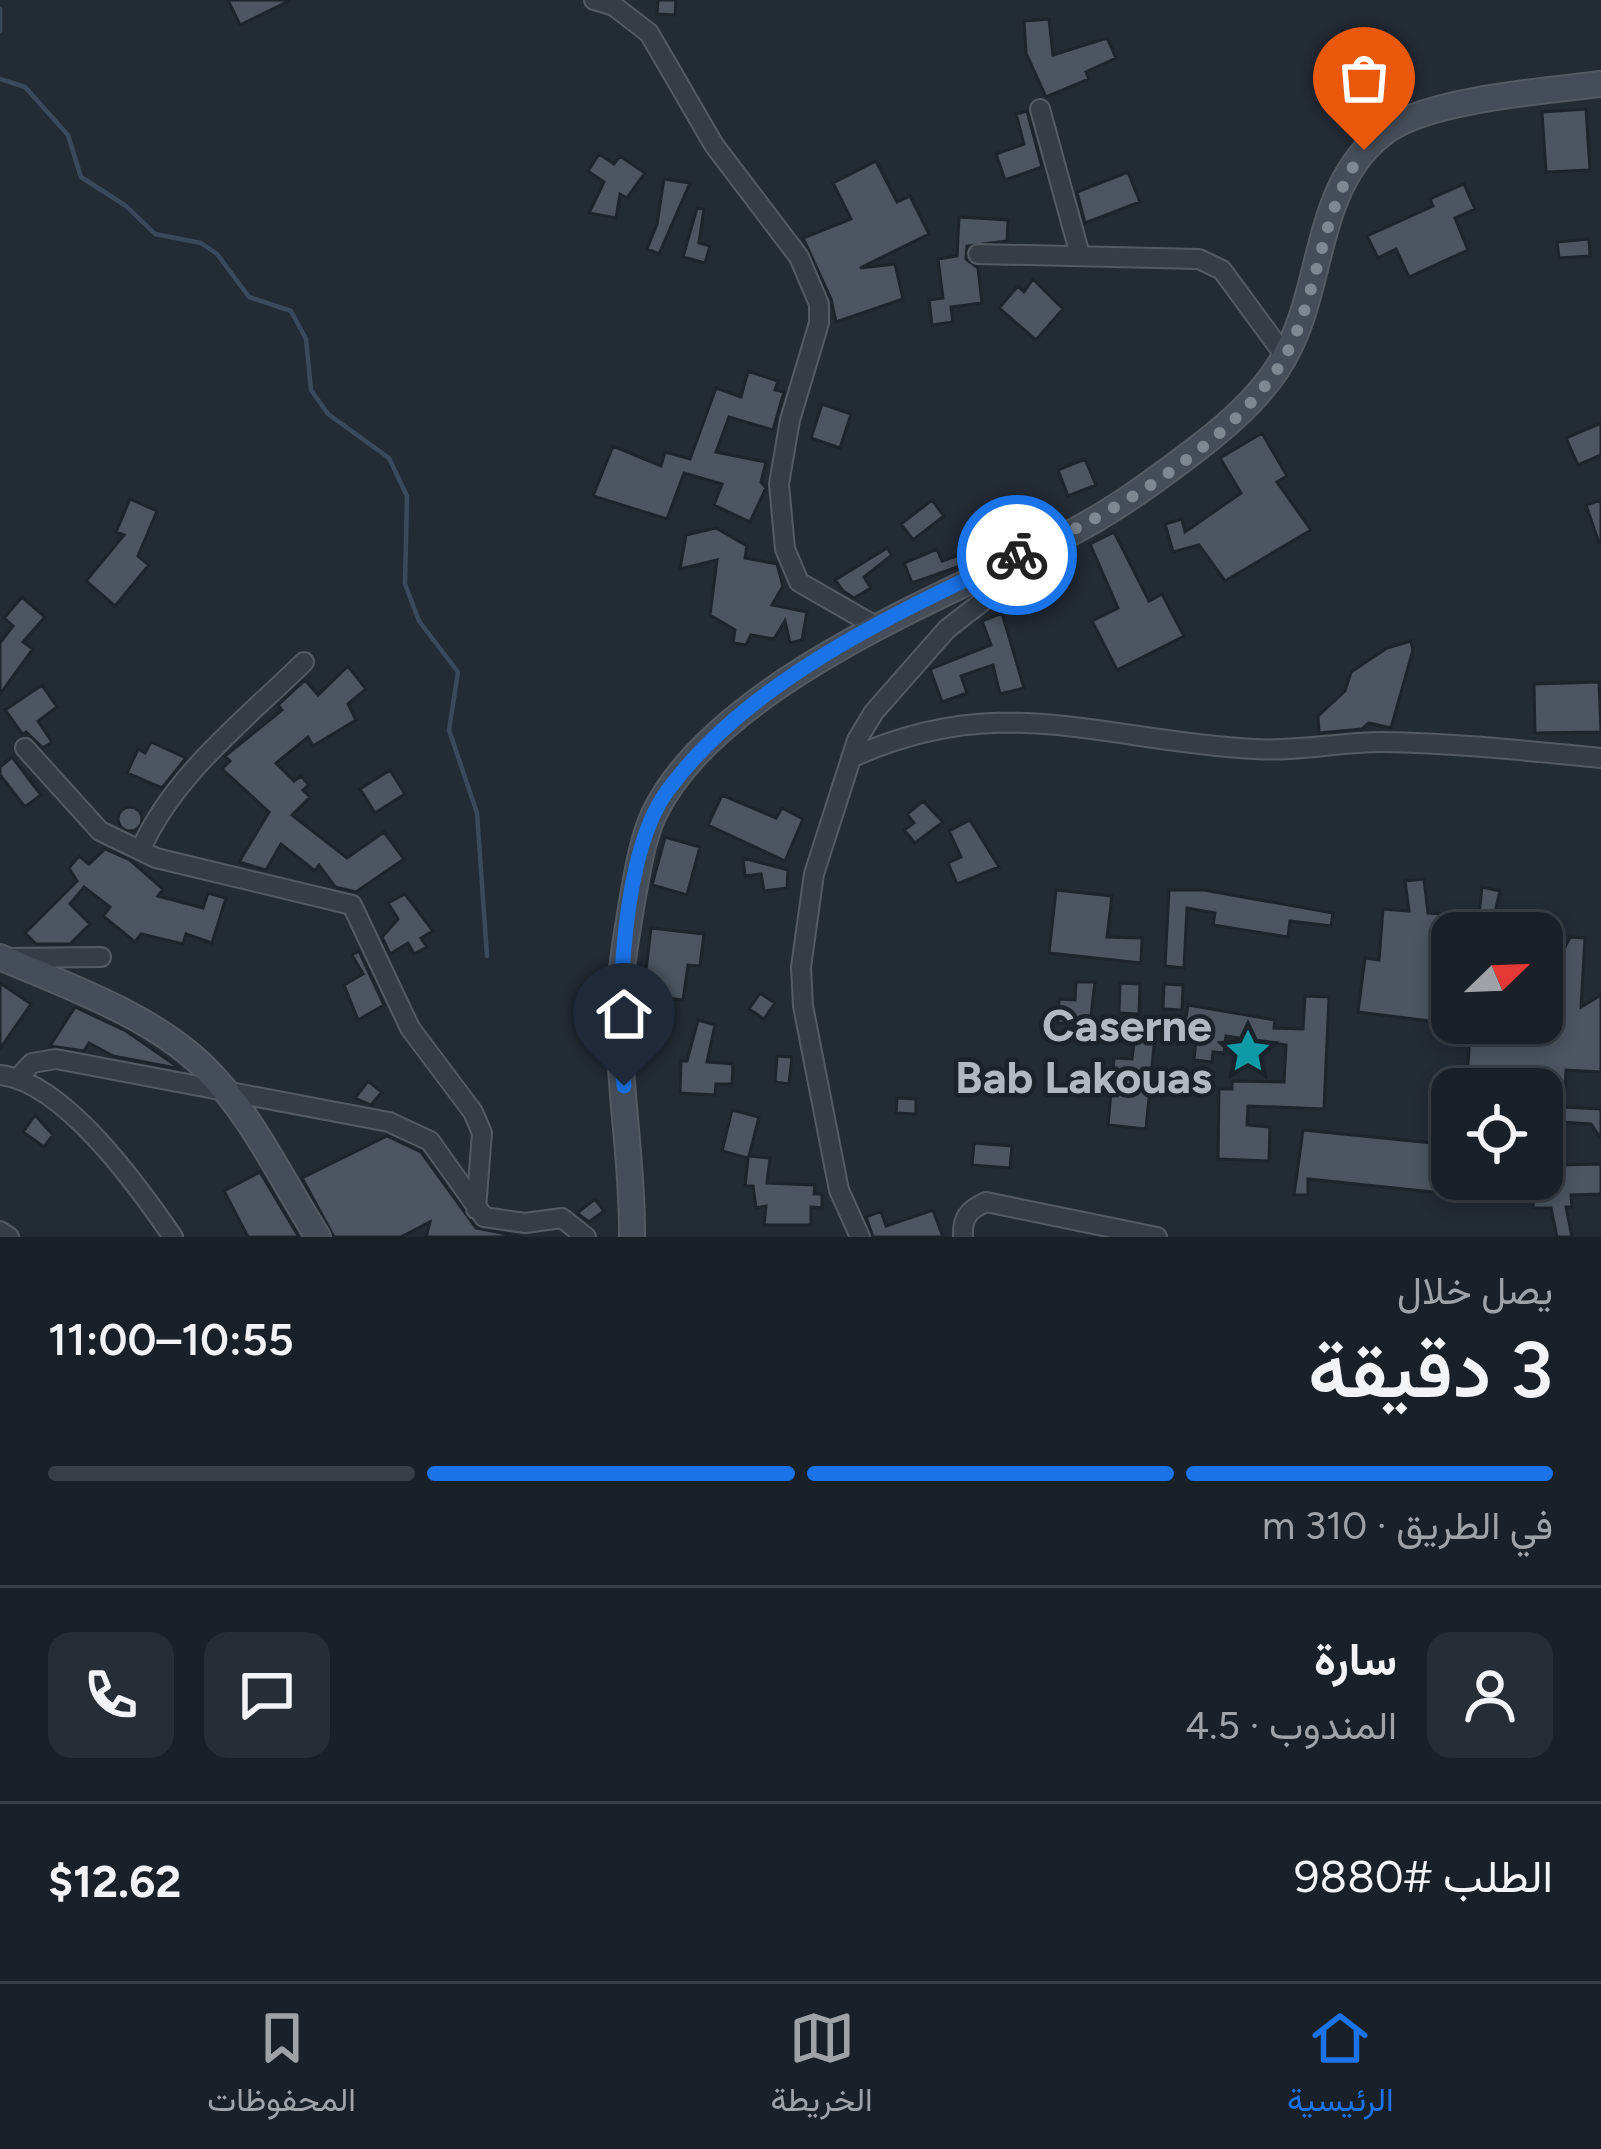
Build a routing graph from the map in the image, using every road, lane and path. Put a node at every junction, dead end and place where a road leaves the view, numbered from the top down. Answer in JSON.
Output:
{"nodes":[{"id":1,"x":593,"y":0,"type":"edge"},
{"id":2,"x":1601,"y":84,"type":"edge"},
{"id":3,"x":1040,"y":109,"type":"dead end"},
{"id":4,"x":978,"y":254,"type":"dead end"},
{"id":5,"x":1080,"y":255,"type":"junction"},
{"id":6,"x":1285,"y":356,"type":"junction"},
{"id":7,"x":1062,"y":537,"type":"junction"},
{"id":8,"x":879,"y":628,"type":"junction"},
{"id":9,"x":304,"y":662,"type":"dead end"},
{"id":10,"x":25,"y":748,"type":"dead end"},
{"id":11,"x":851,"y":758,"type":"junction"},
{"id":12,"x":1601,"y":758,"type":"edge"},
{"id":13,"x":141,"y":849,"type":"junction"},
{"id":14,"x":100,"y":957,"type":"dead end"},
{"id":15,"x":1,"y":958,"type":"edge"},
{"id":16,"x":10,"y":1076,"type":"edge"},
{"id":17,"x":224,"y":1088,"type":"junction"},
{"id":18,"x":476,"y":1209,"type":"junction"},
{"id":19,"x":0,"y":1231,"type":"edge"},
{"id":20,"x":9,"y":1237,"type":"edge"},
{"id":21,"x":173,"y":1237,"type":"edge"},
{"id":22,"x":318,"y":1237,"type":"edge"},
{"id":23,"x":586,"y":1237,"type":"edge"},
{"id":24,"x":632,"y":1237,"type":"edge"},
{"id":25,"x":860,"y":1237,"type":"edge"},
{"id":26,"x":963,"y":1237,"type":"edge"},
{"id":27,"x":1157,"y":1237,"type":"edge"}],
"edges":[{"from":1,"to":8,"type":"street"},
{"from":2,"to":6,"type":"main road"},
{"from":3,"to":5,"type":"street"},
{"from":4,"to":5,"type":"street"},
{"from":5,"to":6,"type":"street"},
{"from":6,"to":7,"type":"main road"},
{"from":7,"to":8,"type":"main road"},
{"from":7,"to":11,"type":"street"},
{"from":8,"to":24,"type":"main road"},
{"from":9,"to":13,"type":"street"},
{"from":10,"to":13,"type":"street"},
{"from":11,"to":12,"type":"street"},
{"from":11,"to":25,"type":"street"},
{"from":13,"to":18,"type":"street"},
{"from":14,"to":15,"type":"street"},
{"from":15,"to":17,"type":"main road"},
{"from":16,"to":17,"type":"street"},
{"from":16,"to":21,"type":"street"},
{"from":17,"to":18,"type":"street"},
{"from":17,"to":22,"type":"main road"},
{"from":18,"to":23,"type":"street"},
{"from":19,"to":20,"type":"street"},
{"from":26,"to":27,"type":"street"}]}
